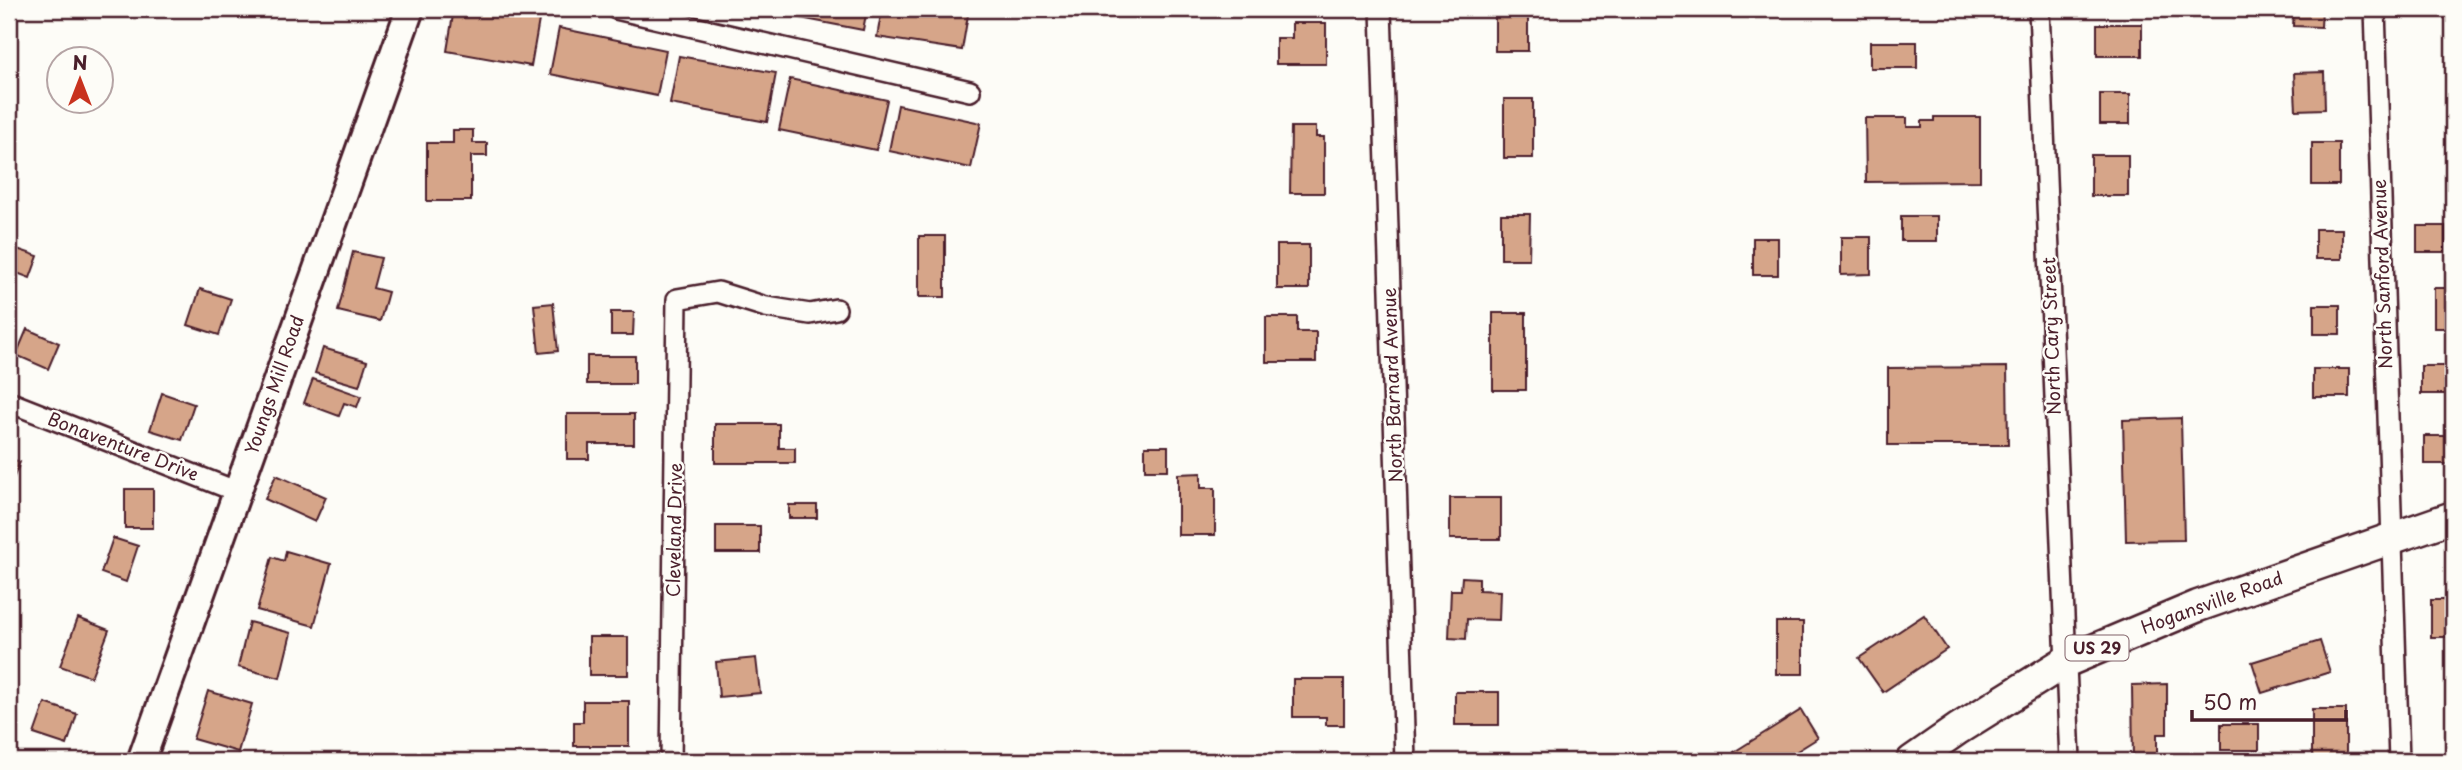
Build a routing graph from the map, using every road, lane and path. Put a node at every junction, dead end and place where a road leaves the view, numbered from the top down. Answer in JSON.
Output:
{"nodes":[{"id":1,"x":410,"y":9,"type":"edge"},
{"id":2,"x":616,"y":9,"type":"edge"},
{"id":3,"x":1381,"y":9,"type":"edge"},
{"id":4,"x":2039,"y":9,"type":"edge"},
{"id":5,"x":2375,"y":9,"type":"edge"},
{"id":6,"x":970,"y":91,"type":"dead end"},
{"id":7,"x":836,"y":309,"type":"dead end"},
{"id":8,"x":9,"y":402,"type":"edge"},
{"id":9,"x":237,"y":492,"type":"junction"},
{"id":10,"x":2453,"y":517,"type":"edge"},
{"id":11,"x":2390,"y":540,"type":"junction"},
{"id":12,"x":2065,"y":662,"type":"junction"},
{"id":13,"x":141,"y":761,"type":"edge"},
{"id":14,"x":671,"y":761,"type":"edge"},
{"id":15,"x":1405,"y":761,"type":"edge"},
{"id":16,"x":1912,"y":761,"type":"edge"},
{"id":17,"x":2070,"y":761,"type":"edge"},
{"id":18,"x":2399,"y":761,"type":"edge"}],
"edges":[{"from":1,"to":9,"type":"street","name":"Youngs Mill Road"},
{"from":2,"to":6,"type":"street"},
{"from":3,"to":15,"type":"street","name":"North Barnard Avenue"},
{"from":4,"to":12,"type":"street","name":"North Cary Street"},
{"from":5,"to":11,"type":"street","name":"North Sanford Avenue"},
{"from":7,"to":14,"type":"street","name":"Cleveland Drive"},
{"from":8,"to":9,"type":"street","name":"Bonaventure Drive"},
{"from":9,"to":13,"type":"street","name":"Youngs Mill Road"},
{"from":10,"to":11,"type":"main road","name":"Hogansville Road","number":"US 29"},
{"from":11,"to":12,"type":"main road","name":"Hogansville Road","number":"US 29"},
{"from":11,"to":18,"type":"street","name":"North Sanford Avenue"},
{"from":12,"to":16,"type":"main road","name":"Hogansville Road","number":"US 29"},
{"from":12,"to":17,"type":"street","name":"North Cary Street"}]}
